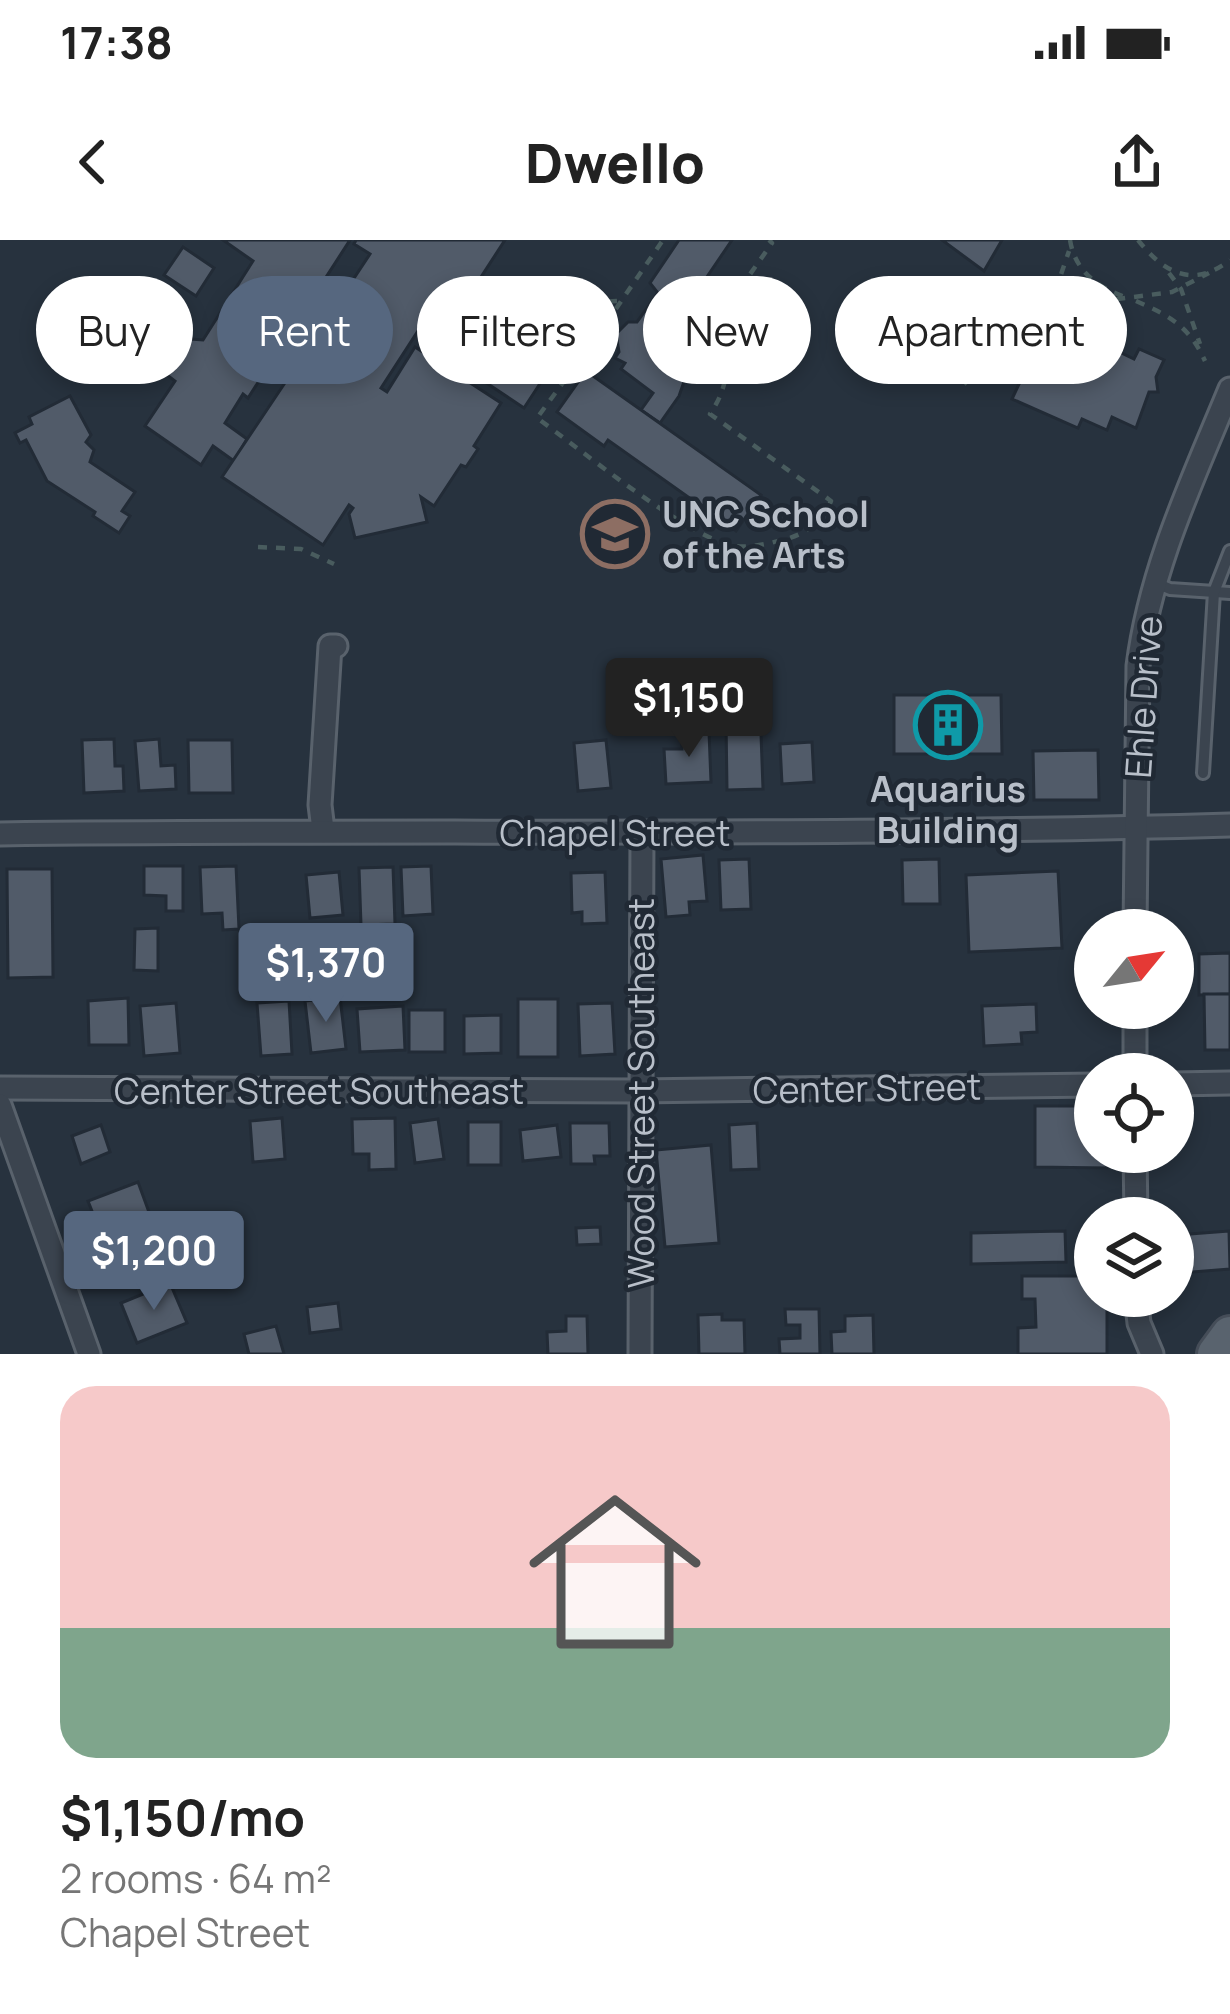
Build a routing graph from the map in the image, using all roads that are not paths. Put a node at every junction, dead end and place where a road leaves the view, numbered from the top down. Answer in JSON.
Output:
{"nodes":[{"id":1,"x":1230,"y":389,"type":"edge"},
{"id":2,"x":1230,"y":551,"type":"edge"},
{"id":3,"x":1153,"y":581,"type":"junction"},
{"id":4,"x":1214,"y":592,"type":"junction"},
{"id":5,"x":1230,"y":593,"type":"edge"},
{"id":6,"x":336,"y":646,"type":"dead end"},
{"id":7,"x":1203,"y":773,"type":"dead end"},
{"id":8,"x":1230,"y":825,"type":"edge"},
{"id":9,"x":1136,"y":828,"type":"junction"},
{"id":10,"x":323,"y":830,"type":"junction"},
{"id":11,"x":642,"y":833,"type":"junction"},
{"id":12,"x":0,"y":834,"type":"edge"},
{"id":13,"x":1135,"y":909,"type":"edge"},
{"id":14,"x":1230,"y":1083,"type":"edge"},
{"id":15,"x":1074,"y":1084,"type":"edge"},
{"id":16,"x":1194,"y":1084,"type":"edge"},
{"id":17,"x":0,"y":1088,"type":"edge"},
{"id":18,"x":638,"y":1091,"type":"junction"},
{"id":19,"x":0,"y":1105,"type":"edge"},
{"id":20,"x":1138,"y":1317,"type":"edge"},
{"id":21,"x":1230,"y":1335,"type":"edge"},
{"id":22,"x":89,"y":1354,"type":"edge"},
{"id":23,"x":640,"y":1354,"type":"edge"},
{"id":24,"x":1152,"y":1354,"type":"edge"},
{"id":25,"x":1216,"y":1354,"type":"edge"}],
"edges":[{"from":1,"to":3,"type":"street","name":"Ehle Drive"},
{"from":2,"to":4,"type":"lane"},
{"from":3,"to":4,"type":"lane"},
{"from":3,"to":9,"type":"street","name":"Ehle Drive"},
{"from":4,"to":5,"type":"lane"},
{"from":4,"to":7,"type":"lane"},
{"from":6,"to":10,"type":"street"},
{"from":8,"to":9,"type":"street","name":"Chapel Street"},
{"from":9,"to":11,"type":"street","name":"Chapel Street"},
{"from":9,"to":13,"type":"street","name":"Ehle Drive"},
{"from":10,"to":11,"type":"street","name":"Chapel Street"},
{"from":10,"to":12,"type":"street","name":"Chapel Street"},
{"from":11,"to":18,"type":"street","name":"Wood Street Southeast"},
{"from":14,"to":16,"type":"street"},
{"from":15,"to":18,"type":"street","name":"Center Street"},
{"from":17,"to":18,"type":"street","name":"Center Street Southeast"},
{"from":18,"to":23,"type":"street","name":"Wood Street Southeast"},
{"from":19,"to":22,"type":"street"},
{"from":20,"to":24,"type":"street"},
{"from":21,"to":25,"type":"main road"}]}
